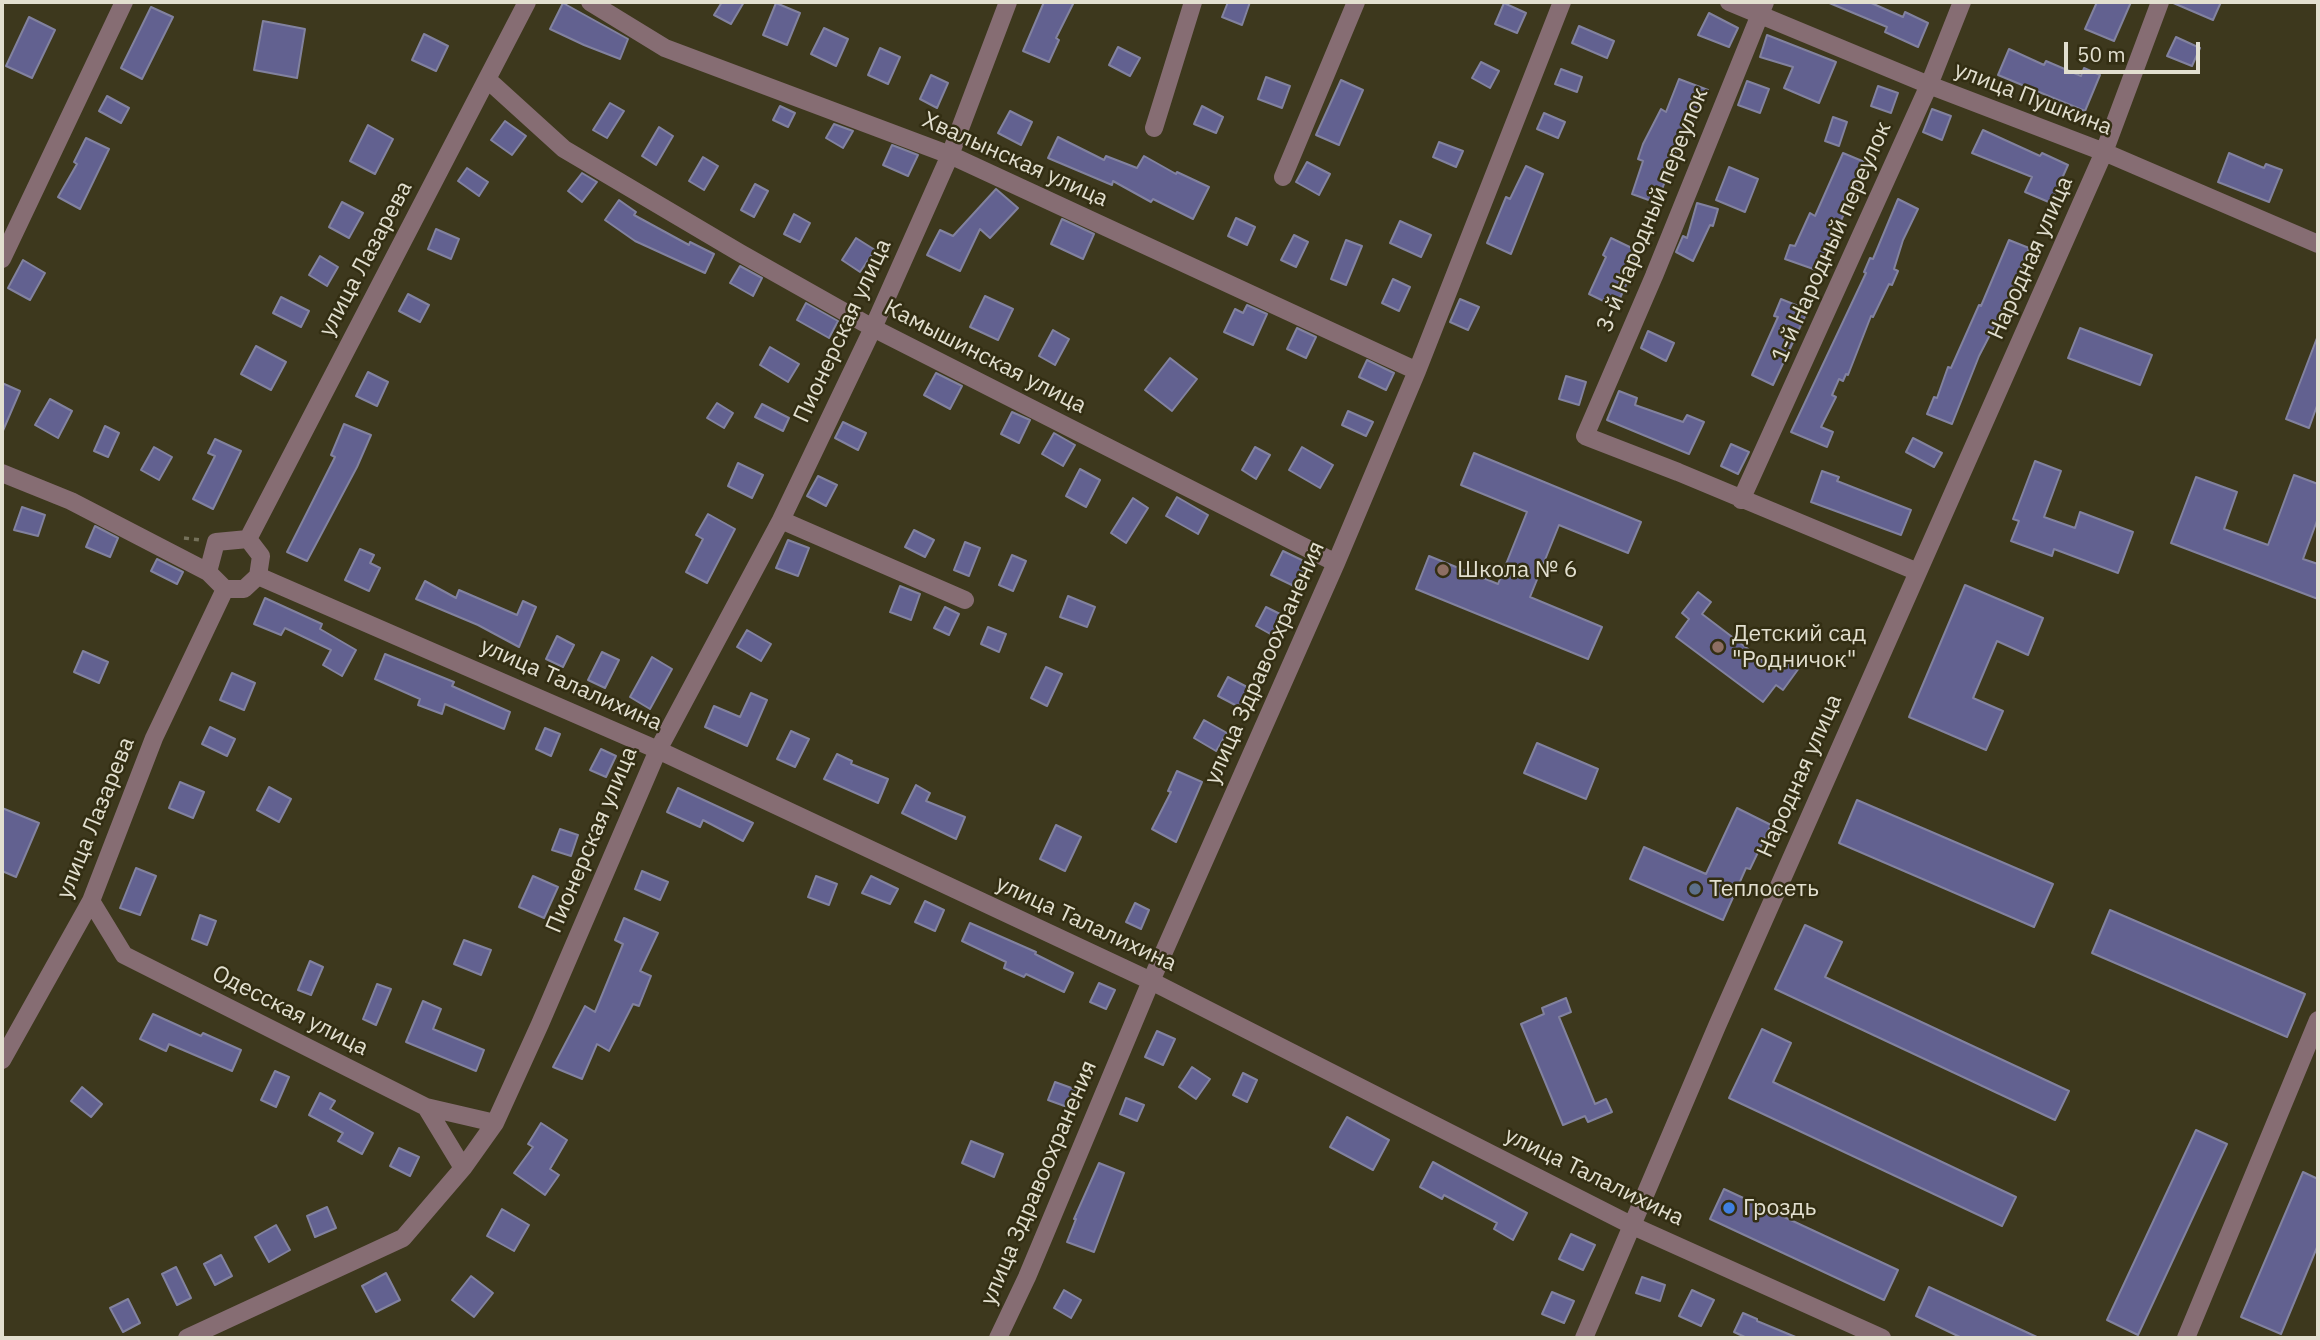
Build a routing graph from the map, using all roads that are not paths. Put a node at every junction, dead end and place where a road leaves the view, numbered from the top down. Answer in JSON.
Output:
{"nodes":[{"id":1,"x":124,"y":2,"type":"edge"},
{"id":2,"x":527,"y":2,"type":"edge"},
{"id":3,"x":590,"y":2,"type":"edge"},
{"id":4,"x":1008,"y":2,"type":"edge"},
{"id":5,"x":1193,"y":2,"type":"edge"},
{"id":6,"x":1356,"y":2,"type":"edge"},
{"id":7,"x":1562,"y":2,"type":"edge"},
{"id":8,"x":1729,"y":2,"type":"edge"},
{"id":9,"x":1962,"y":2,"type":"edge"},
{"id":10,"x":2160,"y":2,"type":"edge"},
{"id":11,"x":1762,"y":8,"type":"edge"},
{"id":12,"x":488,"y":80,"type":"junction"},
{"id":13,"x":1929,"y":85,"type":"junction"},
{"id":14,"x":1154,"y":128,"type":"dead end"},
{"id":15,"x":2104,"y":152,"type":"junction"},
{"id":16,"x":950,"y":155,"type":"junction"},
{"id":17,"x":1283,"y":177,"type":"dead end"},
{"id":18,"x":2318,"y":244,"type":"edge"},
{"id":19,"x":2,"y":259,"type":"edge"},
{"id":20,"x":873,"y":328,"type":"junction"},
{"id":21,"x":1417,"y":371,"type":"junction"},
{"id":22,"x":2,"y":473,"type":"edge"},
{"id":23,"x":1741,"y":500,"type":"junction"},
{"id":24,"x":781,"y":520,"type":"junction"},
{"id":25,"x":248,"y":539,"type":"junction"},
{"id":26,"x":1336,"y":563,"type":"junction"},
{"id":27,"x":208,"y":572,"type":"junction"},
{"id":28,"x":1918,"y":572,"type":"junction"},
{"id":29,"x":258,"y":576,"type":"junction"},
{"id":30,"x":225,"y":589,"type":"junction"},
{"id":31,"x":965,"y":600,"type":"dead end"},
{"id":32,"x":658,"y":750,"type":"junction"},
{"id":33,"x":91,"y":901,"type":"junction"},
{"id":34,"x":1152,"y":981,"type":"junction"},
{"id":35,"x":2318,"y":1020,"type":"edge"},
{"id":36,"x":2,"y":1060,"type":"edge"},
{"id":37,"x":426,"y":1107,"type":"junction"},
{"id":38,"x":495,"y":1123,"type":"junction"},
{"id":39,"x":463,"y":1168,"type":"junction"},
{"id":40,"x":1633,"y":1226,"type":"junction"},
{"id":41,"x":187,"y":1338,"type":"edge"},
{"id":42,"x":998,"y":1338,"type":"edge"},
{"id":43,"x":1584,"y":1338,"type":"edge"},
{"id":44,"x":1882,"y":1338,"type":"edge"},
{"id":45,"x":2186,"y":1338,"type":"edge"}],
"edges":[{"from":1,"to":19,"type":"street"},
{"from":2,"to":12,"type":"street","name":"улица Лазарева"},
{"from":3,"to":16,"type":"street","name":"Хвалынская улица"},
{"from":4,"to":16,"type":"street","name":"Пионерская улица"},
{"from":5,"to":14,"type":"street"},
{"from":6,"to":17,"type":"street"},
{"from":7,"to":21,"type":"street","name":"улица Здравоохранения"},
{"from":8,"to":11,"type":"street","name":"улица Пушкина"},
{"from":9,"to":13,"type":"street","name":"1-й Народный переулок"},
{"from":10,"to":15,"type":"street","name":"Народная улица"},
{"from":11,"to":13,"type":"street","name":"улица Пушкина"},
{"from":11,"to":23,"type":"street","name":"3-й Народный переулок"},
{"from":12,"to":20,"type":"street","name":"Камышинская улица"},
{"from":12,"to":25,"type":"street","name":"улица Лазарева"},
{"from":13,"to":15,"type":"street","name":"улица Пушкина"},
{"from":13,"to":23,"type":"street","name":"1-й Народный переулок"},
{"from":15,"to":18,"type":"street","name":"улица Пушкина"},
{"from":15,"to":28,"type":"street","name":"Народная улица"},
{"from":16,"to":20,"type":"street","name":"Пионерская улица"},
{"from":16,"to":21,"type":"street","name":"Хвалынская улица"},
{"from":20,"to":24,"type":"street","name":"Пионерская улица"},
{"from":20,"to":26,"type":"street","name":"Камышинская улица"},
{"from":21,"to":26,"type":"street","name":"улица Здравоохранения"},
{"from":22,"to":27,"type":"street"},
{"from":23,"to":28,"type":"street"},
{"from":24,"to":31,"type":"street"},
{"from":24,"to":32,"type":"street","name":"Пионерская улица"},
{"from":25,"to":27,"type":"street"},
{"from":25,"to":29,"type":"street"},
{"from":26,"to":34,"type":"street","name":"улица Здравоохранения"},
{"from":27,"to":30,"type":"street"},
{"from":28,"to":40,"type":"street","name":"Народная улица"},
{"from":29,"to":30,"type":"street"},
{"from":29,"to":32,"type":"street","name":"улица Талалихина"},
{"from":30,"to":33,"type":"street","name":"улица Лазарева"},
{"from":32,"to":34,"type":"street","name":"улица Талалихина"},
{"from":32,"to":38,"type":"street","name":"Пионерская улица"},
{"from":33,"to":36,"type":"street","name":"улица Лазарева"},
{"from":33,"to":37,"type":"street","name":"Одесская улица"},
{"from":34,"to":40,"type":"street","name":"улица Талалихина"},
{"from":34,"to":42,"type":"street","name":"улица Здравоохранения"},
{"from":35,"to":45,"type":"street"},
{"from":37,"to":38,"type":"street","name":"Одесская улица"},
{"from":37,"to":39,"type":"street"},
{"from":38,"to":39,"type":"street","name":"Пионерская улица"},
{"from":39,"to":41,"type":"street","name":"Пионерская улица"},
{"from":40,"to":43,"type":"street","name":"Народная улица"},
{"from":40,"to":44,"type":"street","name":"улица Талалихина"}]}
